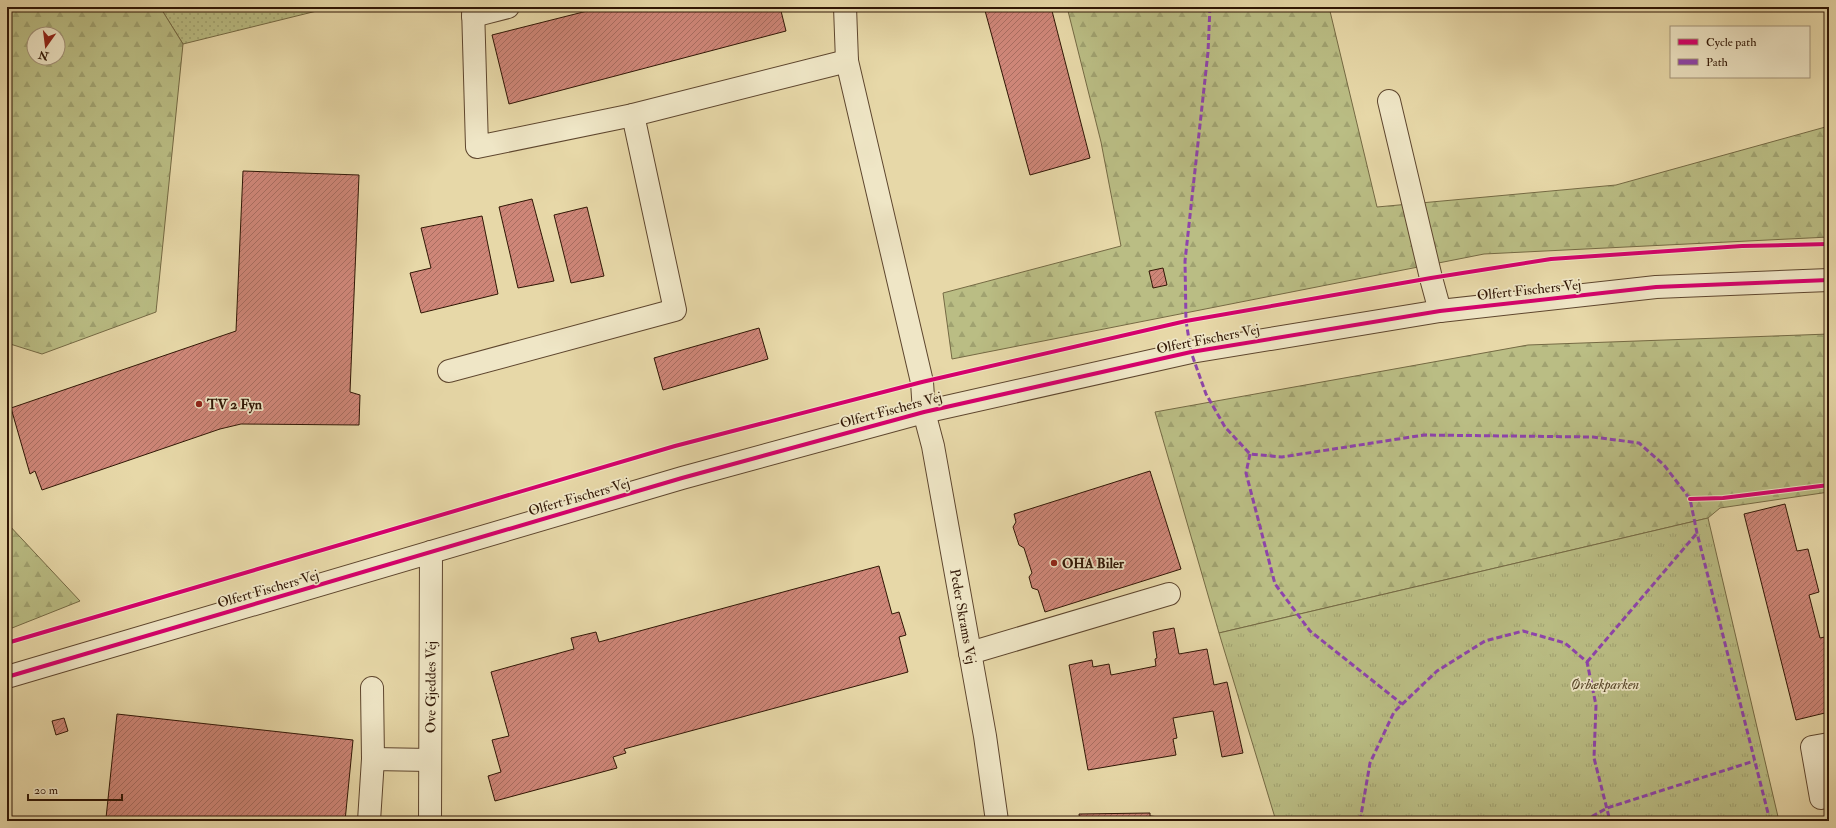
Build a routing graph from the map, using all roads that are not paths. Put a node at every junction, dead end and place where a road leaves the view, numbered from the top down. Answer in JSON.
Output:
{"nodes":[{"id":1,"x":508,"y":7,"type":"edge"},
{"id":2,"x":845,"y":7,"type":"edge"},
{"id":3,"x":473,"y":12,"type":"edge"},
{"id":4,"x":847,"y":61,"type":"junction"},
{"id":5,"x":1389,"y":101,"type":"dead end"},
{"id":6,"x":633,"y":115,"type":"junction"},
{"id":7,"x":1829,"y":280,"type":"edge"},
{"id":8,"x":1440,"y":311,"type":"junction"},
{"id":9,"x":449,"y":371,"type":"dead end"},
{"id":10,"x":924,"y":412,"type":"junction"},
{"id":11,"x":431,"y":552,"type":"junction"},
{"id":12,"x":1169,"y":594,"type":"dead end"},
{"id":13,"x":970,"y":653,"type":"junction"},
{"id":14,"x":7,"y":677,"type":"edge"},
{"id":15,"x":372,"y":688,"type":"dead end"},
{"id":16,"x":1829,"y":744,"type":"edge"},
{"id":17,"x":373,"y":759,"type":"junction"},
{"id":18,"x":430,"y":760,"type":"junction"},
{"id":19,"x":1821,"y":798,"type":"dead end"},
{"id":20,"x":369,"y":821,"type":"edge"},
{"id":21,"x":430,"y":821,"type":"edge"},
{"id":22,"x":997,"y":821,"type":"edge"}],
"edges":[{"from":1,"to":3,"type":"street"},
{"from":2,"to":4,"type":"street","name":"Peder Skrams Vej"},
{"from":3,"to":6,"type":"street"},
{"from":4,"to":6,"type":"street"},
{"from":4,"to":10,"type":"street","name":"Peder Skrams Vej"},
{"from":5,"to":8,"type":"street"},
{"from":6,"to":9,"type":"street"},
{"from":7,"to":8,"type":"street","name":"Olfert Fischers Vej"},
{"from":8,"to":10,"type":"street","name":"Olfert Fischers Vej"},
{"from":10,"to":11,"type":"street","name":"Olfert Fischers Vej"},
{"from":10,"to":13,"type":"street","name":"Peder Skrams Vej"},
{"from":11,"to":14,"type":"street","name":"Olfert Fischers Vej"},
{"from":11,"to":18,"type":"street","name":"Ove Gjeddes Vej"},
{"from":12,"to":13,"type":"street"},
{"from":13,"to":22,"type":"street","name":"Peder Skrams Vej"},
{"from":15,"to":17,"type":"street"},
{"from":16,"to":19,"type":"street"},
{"from":17,"to":18,"type":"street"},
{"from":17,"to":20,"type":"street"},
{"from":18,"to":21,"type":"street","name":"Ove Gjeddes Vej"}]}
